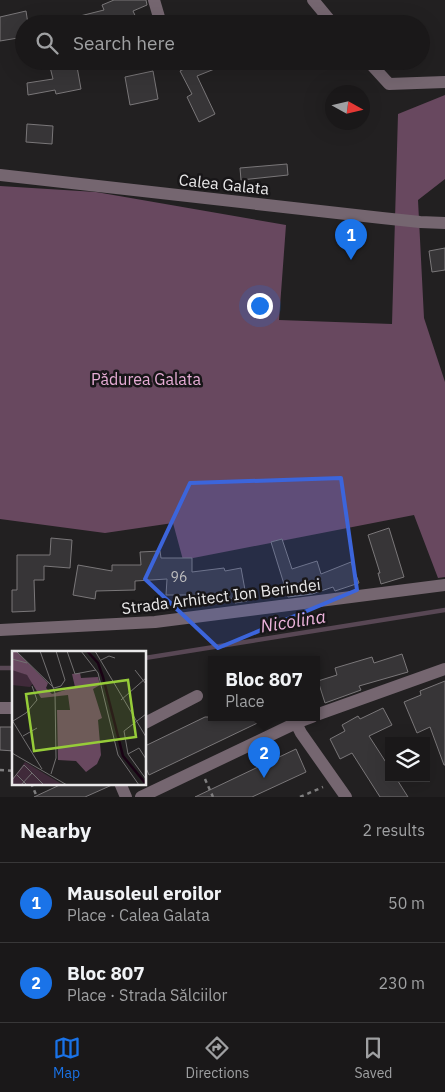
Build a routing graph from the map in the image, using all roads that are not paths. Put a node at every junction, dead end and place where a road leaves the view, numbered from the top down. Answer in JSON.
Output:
{"nodes":[{"id":1,"x":154,"y":0,"type":"edge"},
{"id":2,"x":313,"y":0,"type":"edge"},
{"id":3,"x":158,"y":15,"type":"edge"},
{"id":4,"x":326,"y":15,"type":"edge"},
{"id":5,"x":376,"y":70,"type":"edge"},
{"id":6,"x":445,"y":82,"type":"edge"},
{"id":7,"x":0,"y":175,"type":"edge"},
{"id":8,"x":445,"y":222,"type":"edge"},
{"id":9,"x":445,"y":585,"type":"edge"},
{"id":10,"x":0,"y":630,"type":"edge"},
{"id":11,"x":445,"y":669,"type":"edge"},
{"id":12,"x":197,"y":696,"type":"dead end"},
{"id":13,"x":320,"y":714,"type":"edge"},
{"id":14,"x":301,"y":721,"type":"edge"},
{"id":15,"x":146,"y":722,"type":"edge"},
{"id":16,"x":296,"y":723,"type":"junction"},
{"id":17,"x":120,"y":784,"type":"edge"},
{"id":18,"x":126,"y":797,"type":"edge"},
{"id":19,"x":141,"y":797,"type":"edge"},
{"id":20,"x":346,"y":797,"type":"edge"}],
"edges":[{"from":1,"to":3,"type":"street"},
{"from":2,"to":4,"type":"street"},
{"from":5,"to":6,"type":"street"},
{"from":7,"to":8,"type":"street","name":"Calea Galata"},
{"from":9,"to":10,"type":"street","name":"Strada Arhitect Ion Berindei"},
{"from":11,"to":13,"type":"street"},
{"from":12,"to":15,"type":"street"},
{"from":14,"to":16,"type":"street"},
{"from":16,"to":19,"type":"street"},
{"from":16,"to":20,"type":"street"},
{"from":17,"to":18,"type":"street"}]}
